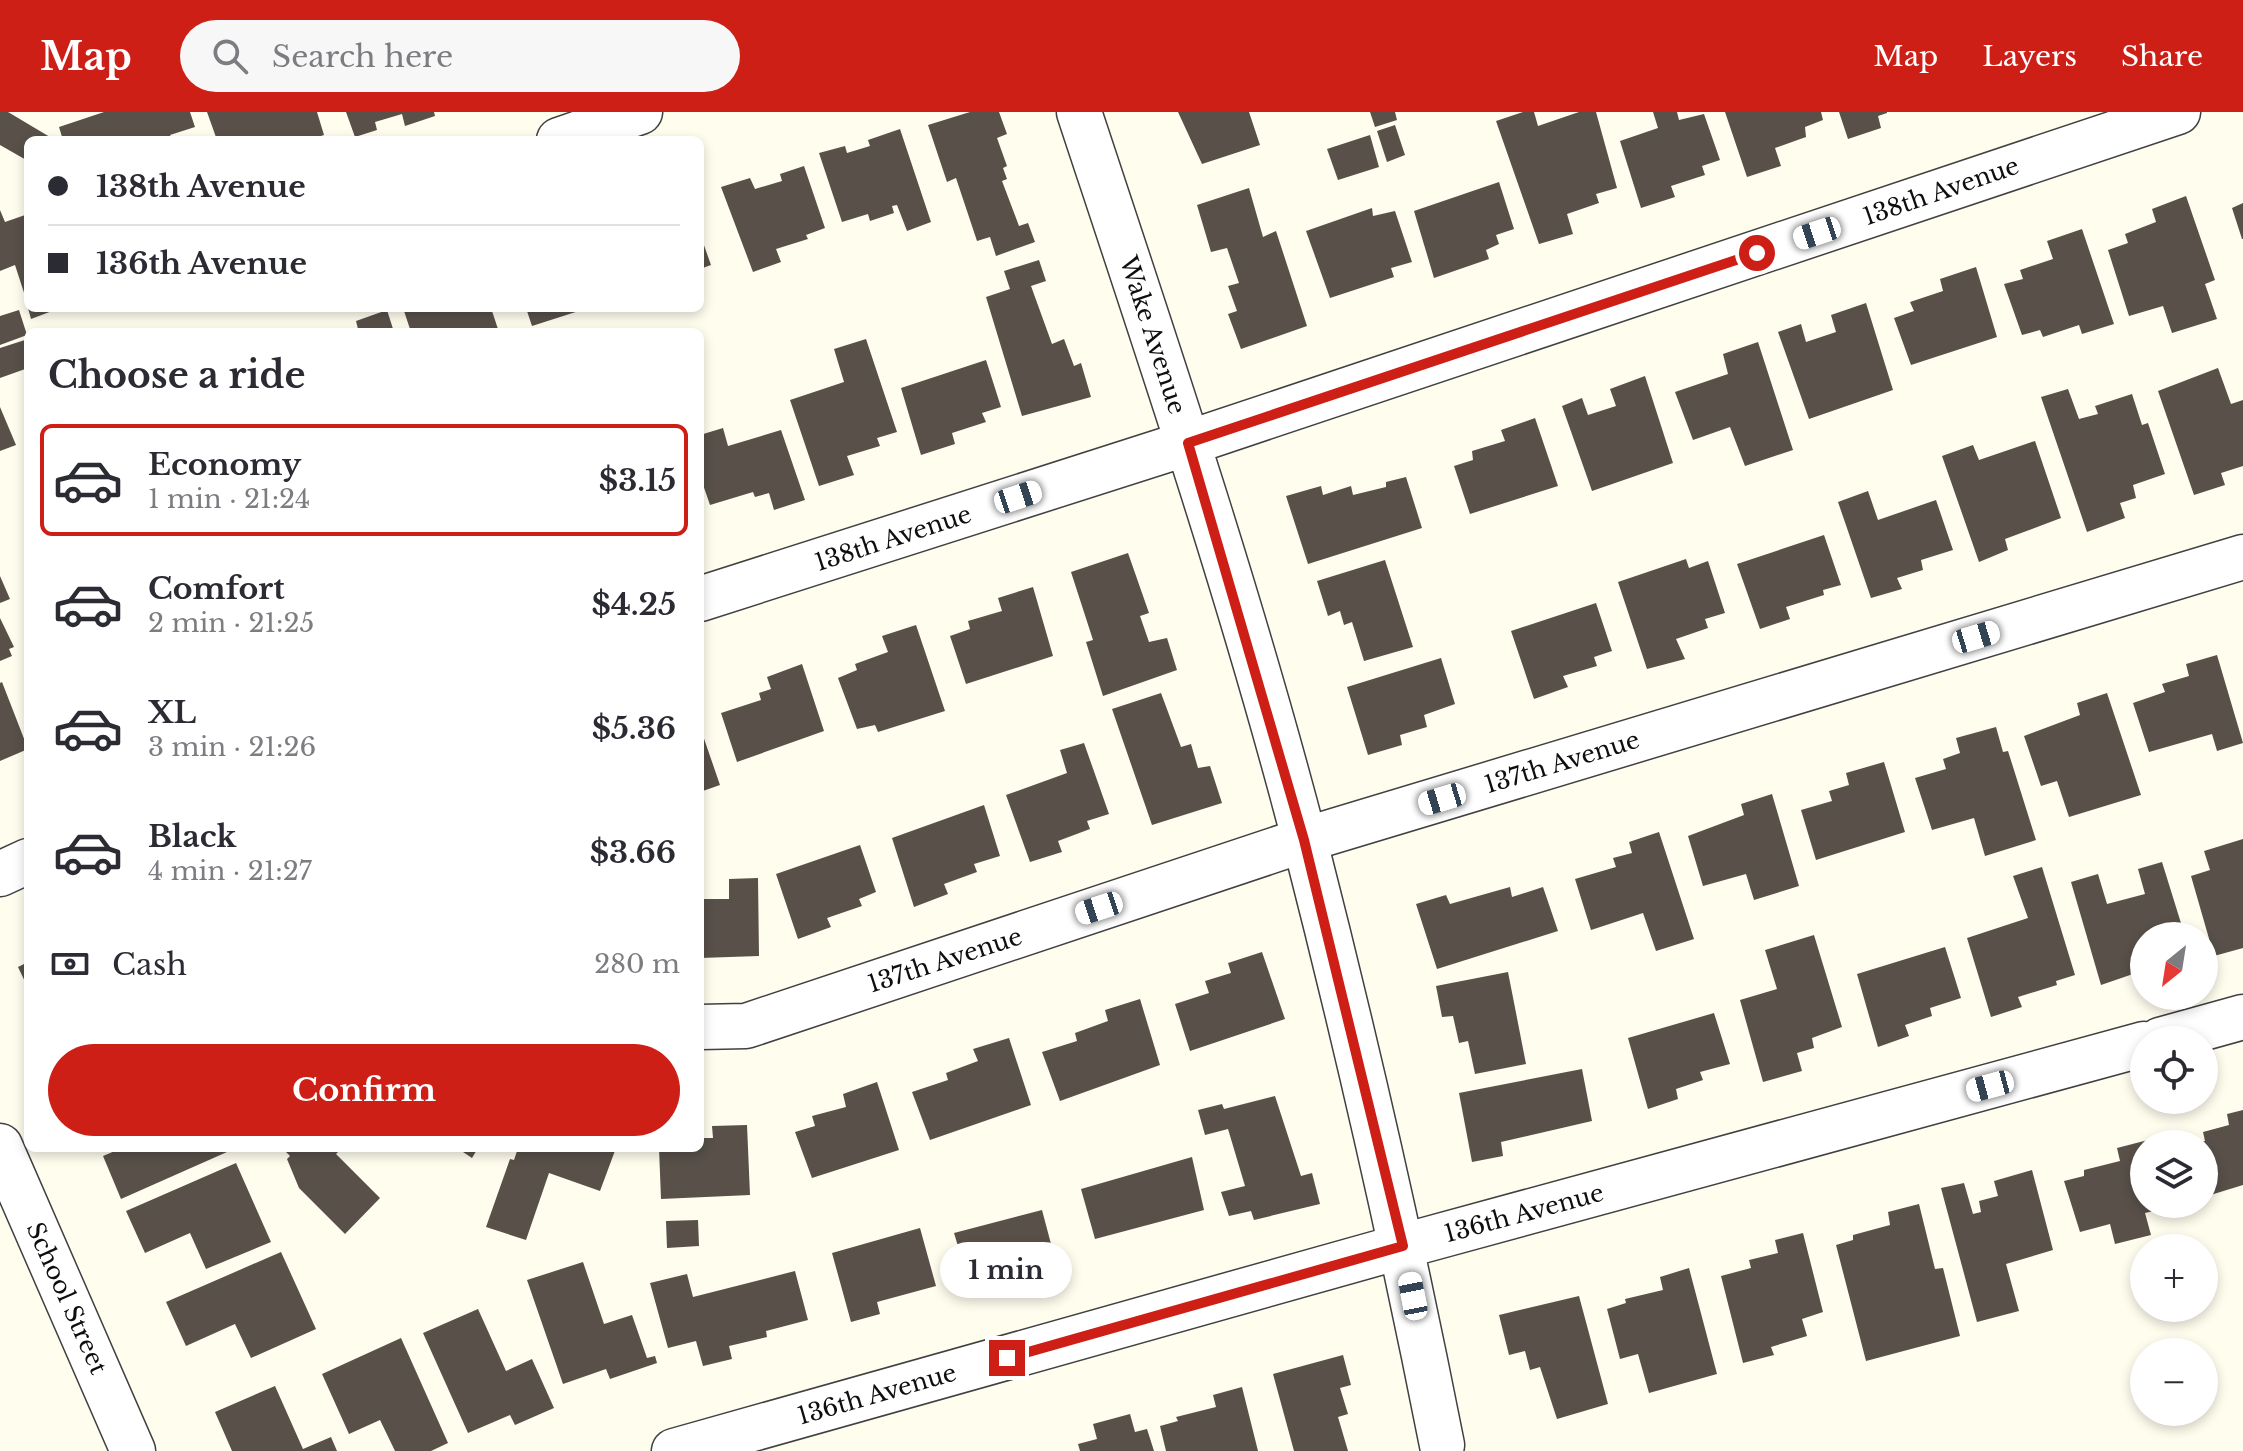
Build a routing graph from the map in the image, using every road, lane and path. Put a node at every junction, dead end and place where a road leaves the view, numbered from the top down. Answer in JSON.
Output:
{"nodes":[{"id":1,"x":640,"y":112,"type":"edge"},
{"id":2,"x":1079,"y":112,"type":"edge"},
{"id":3,"x":2178,"y":112,"type":"edge"},
{"id":4,"x":571,"y":136,"type":"edge"},
{"id":5,"x":1188,"y":443,"type":"junction"},
{"id":6,"x":2243,"y":557,"type":"edge"},
{"id":7,"x":704,"y":598,"type":"edge"},
{"id":8,"x":1304,"y":840,"type":"junction"},
{"id":9,"x":24,"y":863,"type":"edge"},
{"id":10,"x":0,"y":874,"type":"edge"},
{"id":11,"x":2243,"y":1017,"type":"edge"},
{"id":12,"x":2211,"y":1026,"type":"edge"},
{"id":13,"x":704,"y":1027,"type":"edge"},
{"id":14,"x":2130,"y":1048,"type":"edge"},
{"id":15,"x":0,"y":1146,"type":"edge"},
{"id":16,"x":1403,"y":1246,"type":"junction"},
{"id":17,"x":1442,"y":1445,"type":"dead end"},
{"id":18,"x":133,"y":1451,"type":"edge"},
{"id":19,"x":674,"y":1451,"type":"edge"}],
"edges":[{"from":1,"to":4,"type":"street"},
{"from":2,"to":5,"type":"street","name":"Wake Avenue"},
{"from":3,"to":5,"type":"street","name":"138th Avenue"},
{"from":5,"to":7,"type":"street","name":"138th Avenue"},
{"from":5,"to":8,"type":"street","name":"Wake Avenue"},
{"from":6,"to":8,"type":"street","name":"137th Avenue"},
{"from":8,"to":13,"type":"street","name":"137th Avenue"},
{"from":8,"to":16,"type":"street","name":"Wake Avenue"},
{"from":9,"to":10,"type":"street"},
{"from":11,"to":12,"type":"street"},
{"from":14,"to":16,"type":"street","name":"136th Avenue"},
{"from":15,"to":18,"type":"street","name":"School Street"},
{"from":16,"to":17,"type":"street","name":"Wake Avenue"},
{"from":16,"to":19,"type":"street","name":"136th Avenue"}]}
